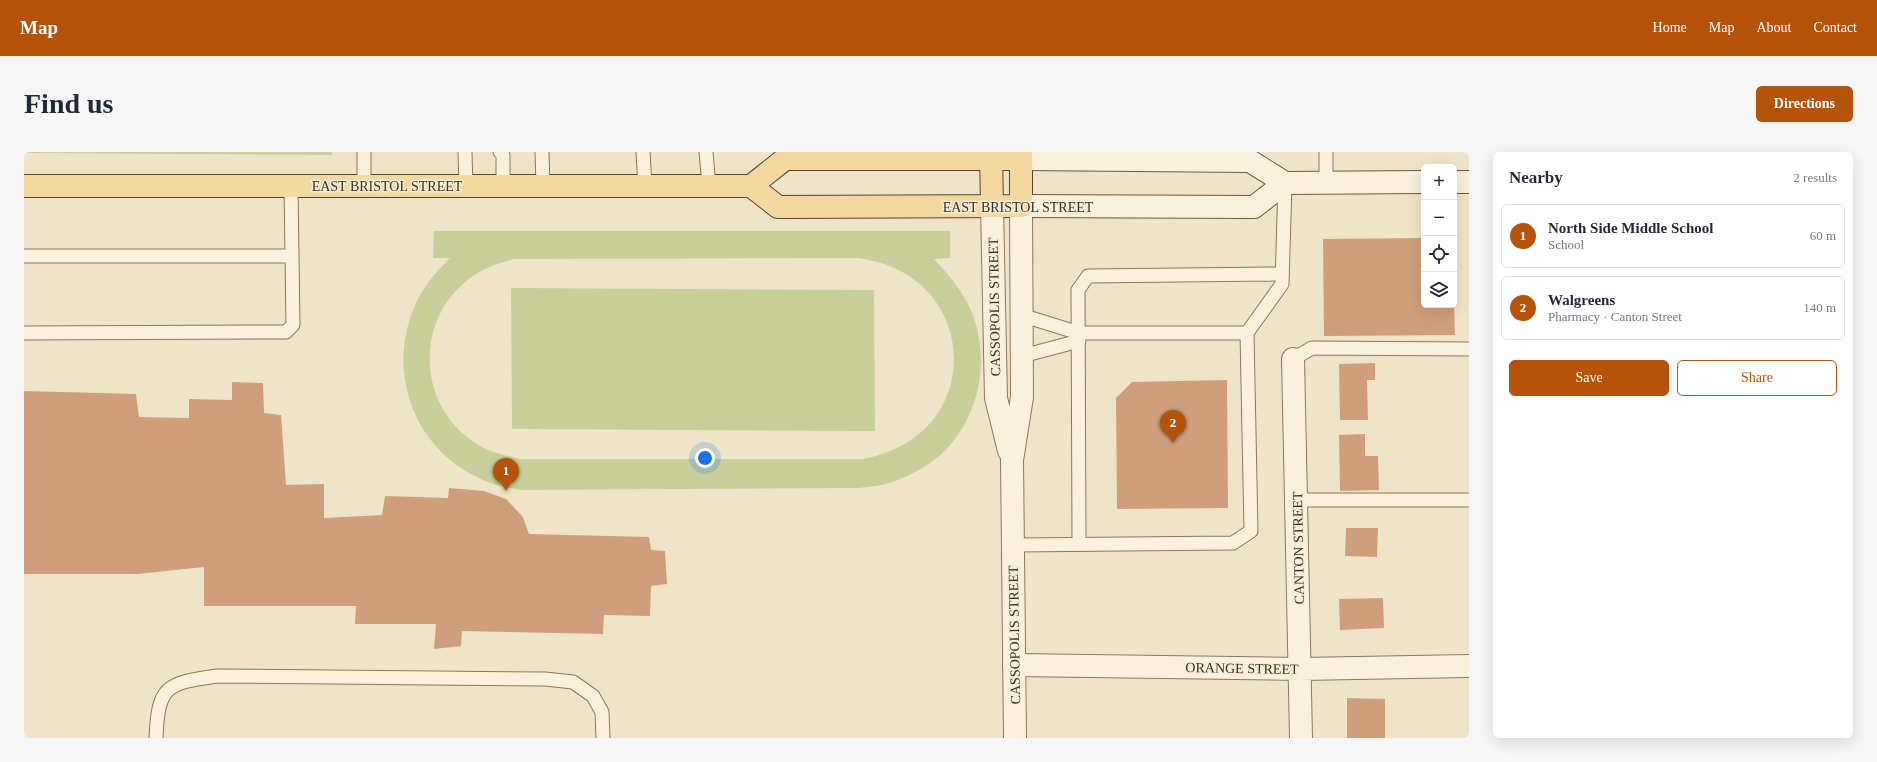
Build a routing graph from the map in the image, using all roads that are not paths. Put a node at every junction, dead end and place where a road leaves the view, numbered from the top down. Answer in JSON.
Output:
{"nodes":[{"id":1,"x":364,"y":152,"type":"edge"},
{"id":2,"x":464,"y":152,"type":"edge"},
{"id":3,"x":542,"y":152,"type":"edge"},
{"id":4,"x":643,"y":152,"type":"edge"},
{"id":5,"x":706,"y":152,"type":"edge"},
{"id":6,"x":1326,"y":152,"type":"edge"},
{"id":7,"x":504,"y":153,"type":"edge"},
{"id":8,"x":991,"y":155,"type":"edge"},
{"id":9,"x":1021,"y":155,"type":"edge"},
{"id":10,"x":1111,"y":156,"type":"edge"},
{"id":11,"x":1163,"y":156,"type":"edge"},
{"id":12,"x":1421,"y":182,"type":"edge"},
{"id":13,"x":1457,"y":182,"type":"edge"},
{"id":14,"x":1469,"y":182,"type":"edge"},
{"id":15,"x":1285,"y":183,"type":"junction"},
{"id":16,"x":1326,"y":183,"type":"junction"},
{"id":17,"x":24,"y":186,"type":"edge"},
{"id":18,"x":290,"y":186,"type":"junction"},
{"id":19,"x":364,"y":186,"type":"junction"},
{"id":20,"x":503,"y":186,"type":"junction"},
{"id":21,"x":543,"y":186,"type":"junction"},
{"id":22,"x":645,"y":186,"type":"junction"},
{"id":23,"x":709,"y":186,"type":"junction"},
{"id":24,"x":751,"y":186,"type":"junction"},
{"id":25,"x":466,"y":187,"type":"junction"},
{"id":26,"x":992,"y":206,"type":"junction"},
{"id":27,"x":1021,"y":206,"type":"junction"},
{"id":28,"x":24,"y":256,"type":"edge"},
{"id":29,"x":292,"y":256,"type":"junction"},
{"id":30,"x":1282,"y":274,"type":"junction"},
{"id":31,"x":1022,"y":315,"type":"junction"},
{"id":32,"x":24,"y":332,"type":"edge"},
{"id":33,"x":1247,"y":333,"type":"junction"},
{"id":34,"x":1079,"y":337,"type":"junction"},
{"id":35,"x":1469,"y":349,"type":"edge"},
{"id":36,"x":1022,"y":356,"type":"junction"},
{"id":37,"x":1294,"y":359,"type":"joint"},
{"id":38,"x":1012,"y":460,"type":"junction"},
{"id":39,"x":1297,"y":500,"type":"junction"},
{"id":40,"x":1469,"y":500,"type":"edge"},
{"id":41,"x":1078,"y":544,"type":"junction"},
{"id":42,"x":1013,"y":545,"type":"junction"},
{"id":43,"x":1014,"y":665,"type":"junction"},
{"id":44,"x":1469,"y":666,"type":"edge"},
{"id":45,"x":1300,"y":669,"type":"junction"},
{"id":46,"x":156,"y":738,"type":"edge"},
{"id":47,"x":603,"y":738,"type":"edge"},
{"id":48,"x":1015,"y":738,"type":"edge"},
{"id":49,"x":1301,"y":738,"type":"edge"}],
"edges":[{"from":1,"to":19,"type":"lane"},
{"from":2,"to":25,"type":"lane"},
{"from":3,"to":21,"type":"lane"},
{"from":4,"to":22,"type":"lane"},
{"from":5,"to":23,"type":"lane"},
{"from":6,"to":16,"type":"lane"},
{"from":7,"to":20,"type":"lane"},
{"from":8,"to":9,"type":"main road"},
{"from":8,"to":24,"type":"main road"},
{"from":8,"to":26,"type":"main road","name":"CASSOPOLIS STREET"},
{"from":9,"to":10,"type":"street"},
{"from":9,"to":27,"type":"main road","name":"CASSOPOLIS STREET"},
{"from":10,"to":11,"type":"street"},
{"from":11,"to":15,"type":"street"},
{"from":12,"to":16,"type":"street"},
{"from":13,"to":14,"type":"street"},
{"from":15,"to":16,"type":"street"},
{"from":15,"to":27,"type":"street","name":"EAST BRISTOL STREET"},
{"from":15,"to":30,"type":"lane"},
{"from":17,"to":18,"type":"main road","name":"EAST BRISTOL STREET"},
{"from":18,"to":19,"type":"main road","name":"EAST BRISTOL STREET"},
{"from":18,"to":29,"type":"lane"},
{"from":19,"to":25,"type":"main road","name":"EAST BRISTOL STREET"},
{"from":20,"to":21,"type":"main road","name":"EAST BRISTOL STREET"},
{"from":20,"to":25,"type":"main road","name":"EAST BRISTOL STREET"},
{"from":21,"to":22,"type":"main road","name":"EAST BRISTOL STREET"},
{"from":22,"to":23,"type":"main road","name":"EAST BRISTOL STREET"},
{"from":23,"to":24,"type":"main road","name":"EAST BRISTOL STREET"},
{"from":24,"to":26,"type":"main road","name":"EAST BRISTOL STREET"},
{"from":26,"to":27,"type":"main road","name":"EAST BRISTOL STREET"},
{"from":26,"to":38,"type":"street","name":"CASSOPOLIS STREET"},
{"from":27,"to":31,"type":"street","name":"CASSOPOLIS STREET"},
{"from":28,"to":29,"type":"lane"},
{"from":29,"to":32,"type":"lane"},
{"from":30,"to":33,"type":"lane"},
{"from":30,"to":34,"type":"lane"},
{"from":31,"to":34,"type":"lane"},
{"from":31,"to":36,"type":"street","name":"CASSOPOLIS STREET"},
{"from":33,"to":34,"type":"lane"},
{"from":33,"to":41,"type":"lane"},
{"from":34,"to":36,"type":"lane"},
{"from":34,"to":41,"type":"lane"},
{"from":35,"to":37,"type":"lane"},
{"from":36,"to":38,"type":"street","name":"CASSOPOLIS STREET"},
{"from":37,"to":39,"type":"street","name":"CANTON STREET"},
{"from":38,"to":42,"type":"street","name":"CASSOPOLIS STREET"},
{"from":39,"to":40,"type":"lane"},
{"from":39,"to":45,"type":"street","name":"CANTON STREET"},
{"from":41,"to":42,"type":"lane"},
{"from":42,"to":43,"type":"street","name":"CASSOPOLIS STREET"},
{"from":43,"to":45,"type":"street","name":"ORANGE STREET"},
{"from":43,"to":48,"type":"street","name":"CASSOPOLIS STREET"},
{"from":44,"to":45,"type":"street","name":"ORANGE STREET"},
{"from":45,"to":49,"type":"street","name":"CANTON STREET"},
{"from":46,"to":47,"type":"lane"}]}
